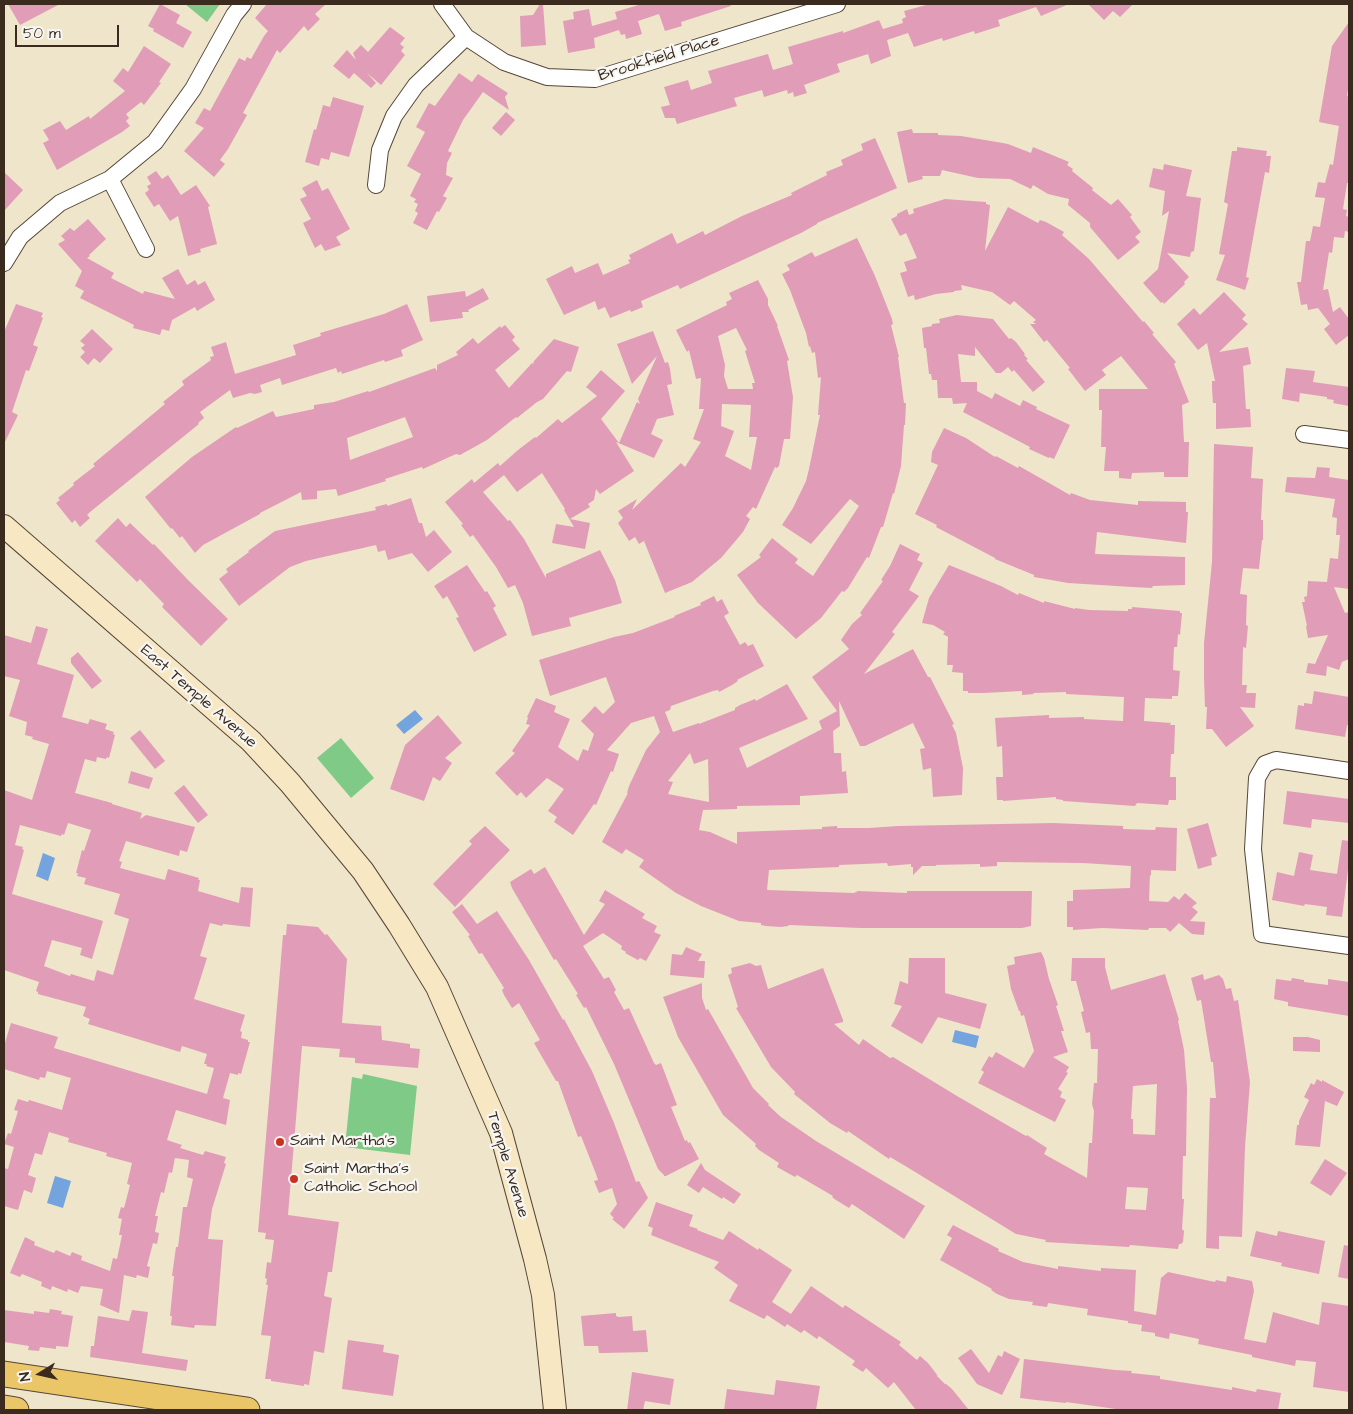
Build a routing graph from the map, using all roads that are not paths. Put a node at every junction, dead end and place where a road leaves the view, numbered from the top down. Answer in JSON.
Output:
{"nodes":[{"id":1,"x":243,"y":4,"type":"edge"},
{"id":2,"x":442,"y":4,"type":"edge"},
{"id":3,"x":838,"y":4,"type":"edge"},
{"id":4,"x":466,"y":38,"type":"junction"},
{"id":5,"x":110,"y":179,"type":"junction"},
{"id":6,"x":376,"y":185,"type":"dead end"},
{"id":7,"x":146,"y":248,"type":"dead end"},
{"id":8,"x":4,"y":263,"type":"edge"},
{"id":9,"x":1304,"y":434,"type":"dead end"},
{"id":10,"x":1349,"y":440,"type":"edge"},
{"id":11,"x":4,"y":526,"type":"edge"},
{"id":12,"x":1349,"y":771,"type":"edge"},
{"id":13,"x":373,"y":886,"type":"joint"},
{"id":14,"x":1349,"y":946,"type":"edge"},
{"id":15,"x":4,"y":1374,"type":"edge"},
{"id":16,"x":4,"y":1408,"type":"edge"},
{"id":17,"x":16,"y":1410,"type":"edge"},
{"id":18,"x":246,"y":1410,"type":"edge"},
{"id":19,"x":555,"y":1410,"type":"edge"}],
"edges":[{"from":1,"to":5,"type":"street"},
{"from":2,"to":4,"type":"street","name":"Brookfield Place"},
{"from":3,"to":4,"type":"street","name":"Brookfield Place"},
{"from":4,"to":6,"type":"street"},
{"from":5,"to":7,"type":"street"},
{"from":5,"to":8,"type":"street"},
{"from":9,"to":10,"type":"street"},
{"from":11,"to":13,"type":"main road","name":"East Temple Avenue"},
{"from":12,"to":14,"type":"street"},
{"from":13,"to":19,"type":"main road","name":"Temple Avenue"},
{"from":15,"to":18,"type":"main road"},
{"from":16,"to":17,"type":"main road"}]}
